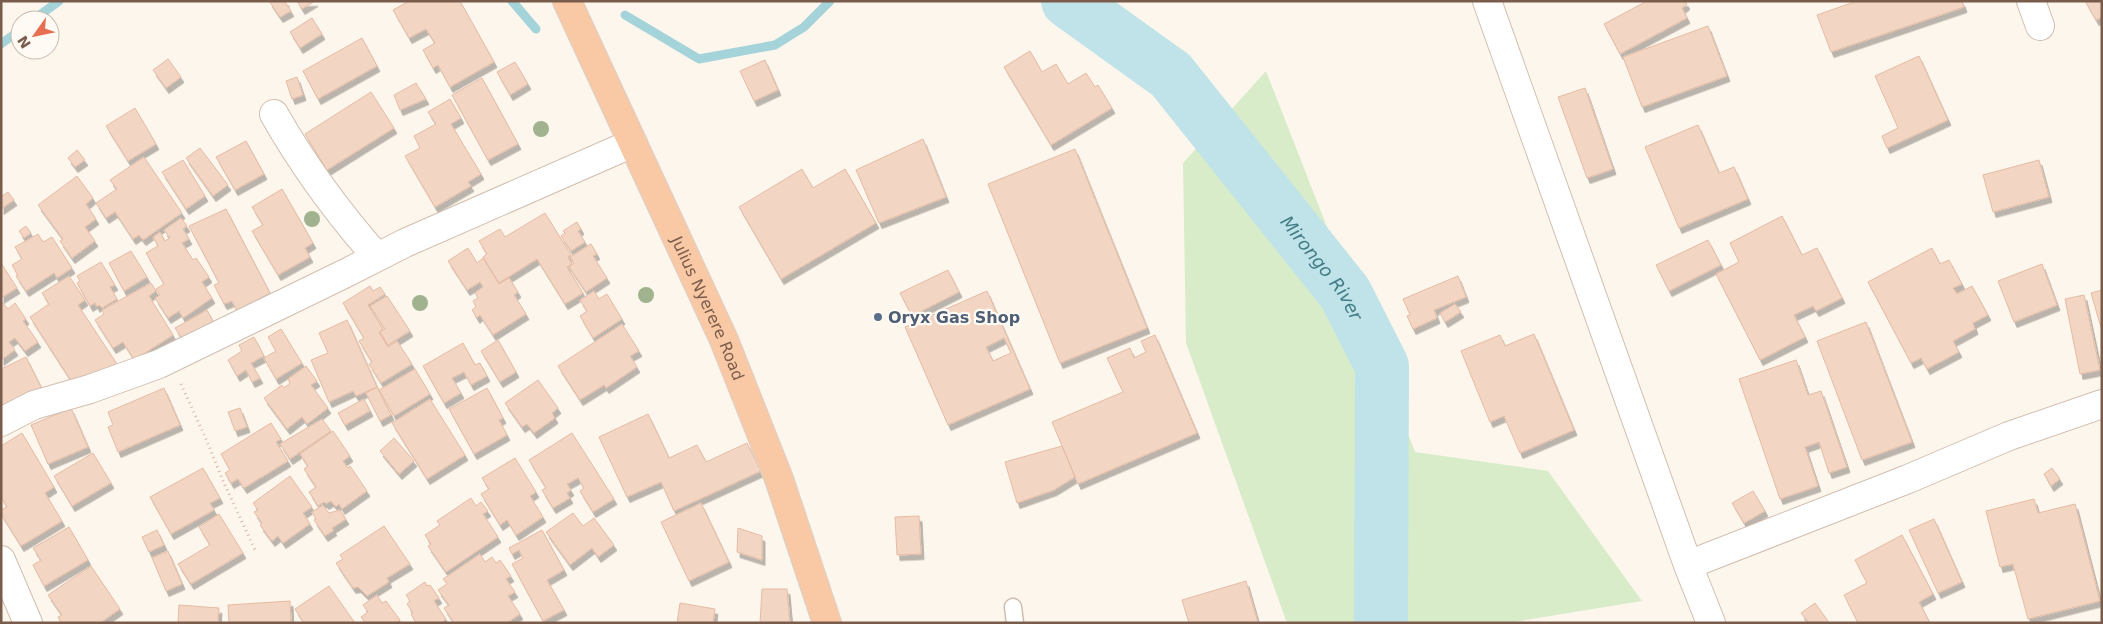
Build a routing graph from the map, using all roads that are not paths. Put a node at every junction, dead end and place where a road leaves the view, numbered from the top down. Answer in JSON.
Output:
{"nodes":[{"id":1,"x":567,"y":1,"type":"edge"},
{"id":2,"x":1487,"y":1,"type":"edge"},
{"id":3,"x":274,"y":114,"type":"dead end"},
{"id":4,"x":633,"y":142,"type":"junction"},
{"id":5,"x":377,"y":258,"type":"junction"},
{"id":6,"x":2102,"y":404,"type":"edge"},
{"id":7,"x":1,"y":422,"type":"edge"},
{"id":8,"x":1,"y":560,"type":"edge"},
{"id":9,"x":1688,"y":565,"type":"junction"},
{"id":10,"x":28,"y":623,"type":"edge"},
{"id":11,"x":827,"y":623,"type":"edge"},
{"id":12,"x":1711,"y":623,"type":"edge"}],
"edges":[{"from":1,"to":4,"type":"highway","name":"Julius Nyerere Road"},
{"from":2,"to":9,"type":"street"},
{"from":3,"to":5,"type":"street"},
{"from":4,"to":5,"type":"street"},
{"from":4,"to":11,"type":"highway","name":"Julius Nyerere Road"},
{"from":5,"to":7,"type":"street"},
{"from":6,"to":9,"type":"street"},
{"from":8,"to":10,"type":"street"},
{"from":9,"to":12,"type":"street"}]}
